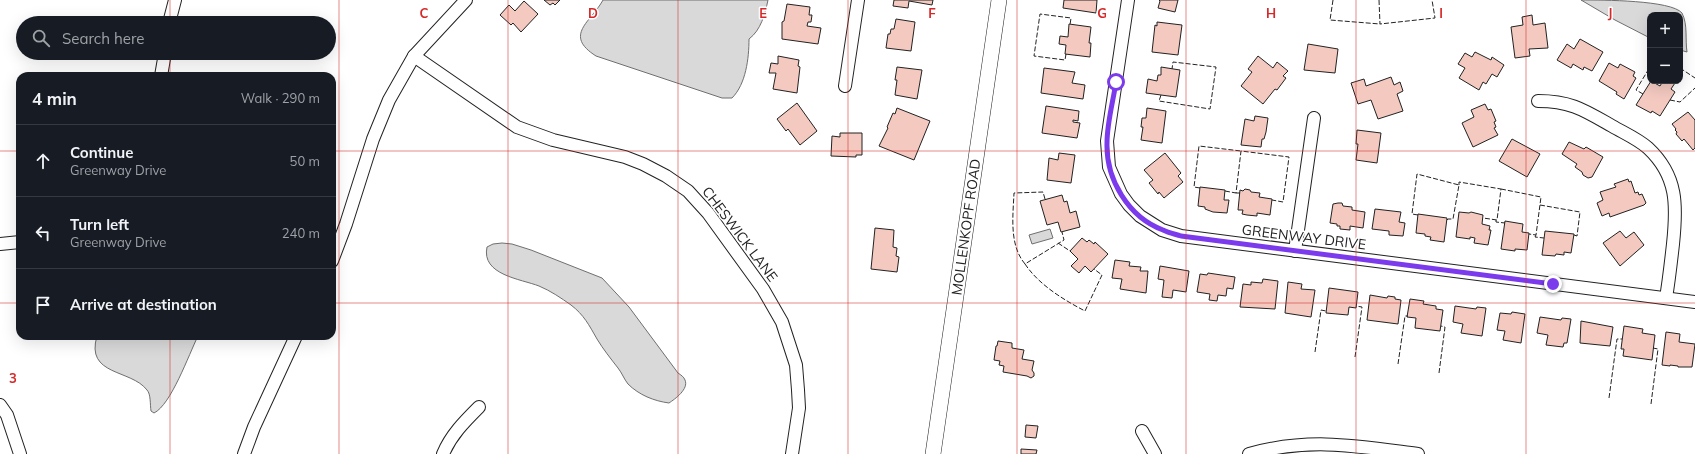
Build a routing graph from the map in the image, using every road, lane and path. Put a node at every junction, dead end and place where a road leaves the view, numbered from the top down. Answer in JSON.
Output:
{"nodes":[{"id":1,"x":175,"y":0,"type":"edge"},
{"id":2,"x":466,"y":0,"type":"edge"},
{"id":3,"x":858,"y":0,"type":"edge"},
{"id":4,"x":999,"y":0,"type":"edge"},
{"id":5,"x":1128,"y":0,"type":"edge"},
{"id":6,"x":171,"y":16,"type":"edge"},
{"id":7,"x":414,"y":56,"type":"junction"},
{"id":8,"x":163,"y":60,"type":"edge"},
{"id":9,"x":162,"y":72,"type":"edge"},
{"id":10,"x":845,"y":86,"type":"dead end"},
{"id":11,"x":1538,"y":101,"type":"dead end"},
{"id":12,"x":1314,"y":118,"type":"dead end"},
{"id":13,"x":16,"y":242,"type":"edge"},
{"id":14,"x":0,"y":244,"type":"edge"},
{"id":15,"x":336,"y":250,"type":"edge"},
{"id":16,"x":1295,"y":251,"type":"junction"},
{"id":17,"x":1666,"y":298,"type":"junction"},
{"id":18,"x":1695,"y":302,"type":"edge"},
{"id":19,"x":294,"y":340,"type":"edge"},
{"id":20,"x":0,"y":405,"type":"edge"},
{"id":21,"x":479,"y":407,"type":"dead end"},
{"id":22,"x":1142,"y":431,"type":"dead end"},
{"id":23,"x":20,"y":454,"type":"edge"},
{"id":24,"x":244,"y":454,"type":"edge"},
{"id":25,"x":443,"y":454,"type":"edge"},
{"id":26,"x":792,"y":454,"type":"edge"},
{"id":27,"x":933,"y":454,"type":"edge"},
{"id":28,"x":1155,"y":454,"type":"edge"},
{"id":29,"x":1249,"y":454,"type":"edge"},
{"id":30,"x":1418,"y":454,"type":"edge"}],
"edges":[{"from":1,"to":6,"type":"street"},
{"from":2,"to":7,"type":"street"},
{"from":3,"to":10,"type":"street"},
{"from":4,"to":27,"type":"street","name":"MOLLENKOPF ROAD"},
{"from":5,"to":16,"type":"street","name":"GREENWAY DRIVE"},
{"from":7,"to":15,"type":"street"},
{"from":7,"to":26,"type":"street","name":"CHESWICK LANE"},
{"from":8,"to":9,"type":"street"},
{"from":11,"to":17,"type":"street"},
{"from":12,"to":16,"type":"street"},
{"from":13,"to":14,"type":"street"},
{"from":16,"to":17,"type":"street","name":"GREENWAY DRIVE"},
{"from":17,"to":18,"type":"street","name":"GREENWAY DRIVE"},
{"from":19,"to":24,"type":"street"},
{"from":20,"to":23,"type":"street"},
{"from":21,"to":25,"type":"street"},
{"from":22,"to":28,"type":"street"},
{"from":29,"to":30,"type":"street"}]}
